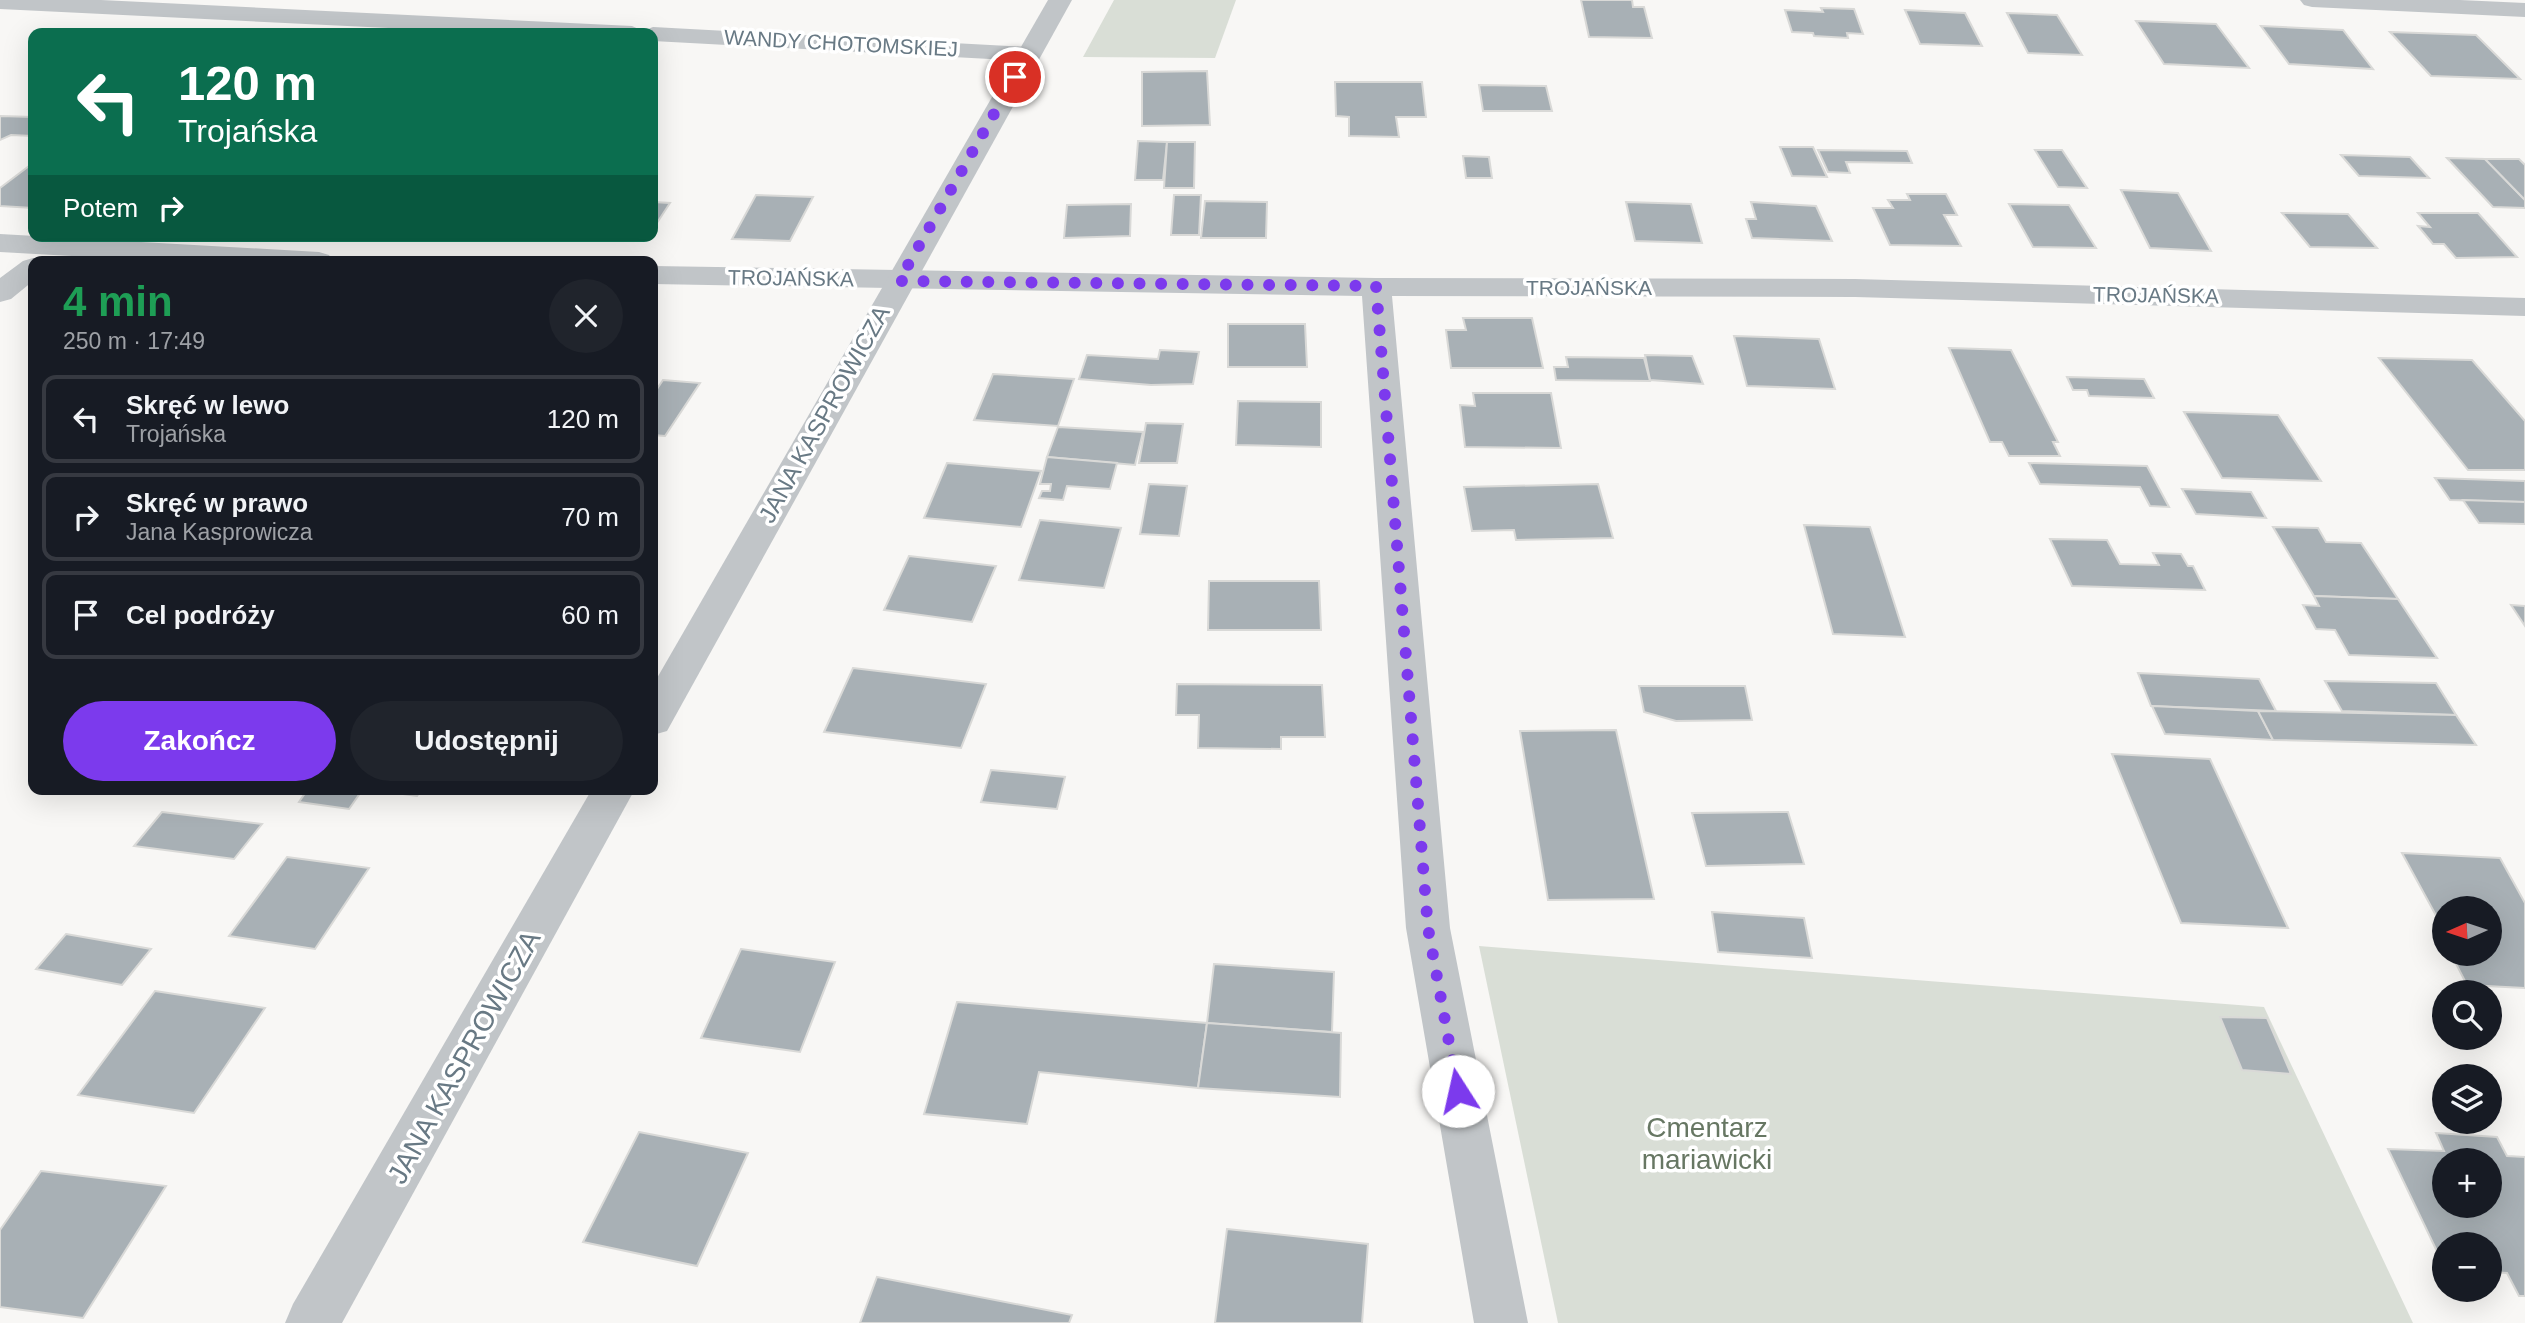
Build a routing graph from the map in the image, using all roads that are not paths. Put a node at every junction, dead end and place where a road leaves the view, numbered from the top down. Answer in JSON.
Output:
{"nodes":[{"id":1,"x":1060,"y":0,"type":"edge"},
{"id":2,"x":2312,"y":0,"type":"edge"},
{"id":3,"x":0,"y":2,"type":"edge"},
{"id":4,"x":2525,"y":10,"type":"edge"},
{"id":5,"x":530,"y":28,"type":"edge"},
{"id":6,"x":658,"y":34,"type":"edge"},
{"id":7,"x":1029,"y":54,"type":"junction"},
{"id":8,"x":0,"y":243,"type":"edge"},
{"id":9,"x":50,"y":253,"type":"edge"},
{"id":10,"x":151,"y":256,"type":"edge"},
{"id":11,"x":28,"y":271,"type":"edge"},
{"id":12,"x":658,"y":275,"type":"edge"},
{"id":13,"x":899,"y":281,"type":"junction"},
{"id":14,"x":1376,"y":286,"type":"junction"},
{"id":15,"x":0,"y":293,"type":"edge"},
{"id":16,"x":2525,"y":307,"type":"edge"},
{"id":17,"x":658,"y":711,"type":"edge"},
{"id":18,"x":611,"y":795,"type":"edge"},
{"id":19,"x":312,"y":1323,"type":"edge"},
{"id":20,"x":1502,"y":1323,"type":"edge"}],
"edges":[{"from":1,"to":7,"type":"street","name":"JANA KASPROWICZA"},
{"from":2,"to":4,"type":"street"},
{"from":3,"to":5,"type":"street"},
{"from":6,"to":7,"type":"street","name":"WANDY CHOTOMSKIEJ"},
{"from":7,"to":13,"type":"street","name":"JANA KASPROWICZA"},
{"from":8,"to":9,"type":"street"},
{"from":9,"to":10,"type":"street"},
{"from":11,"to":15,"type":"street"},
{"from":12,"to":13,"type":"street","name":"TROJAŃSKA"},
{"from":13,"to":14,"type":"street","name":"TROJAŃSKA"},
{"from":13,"to":17,"type":"street","name":"JANA KASPROWICZA"},
{"from":14,"to":16,"type":"street","name":"TROJAŃSKA"},
{"from":14,"to":20,"type":"street"},
{"from":18,"to":19,"type":"street","name":"JANA KASPROWICZA"}]}
